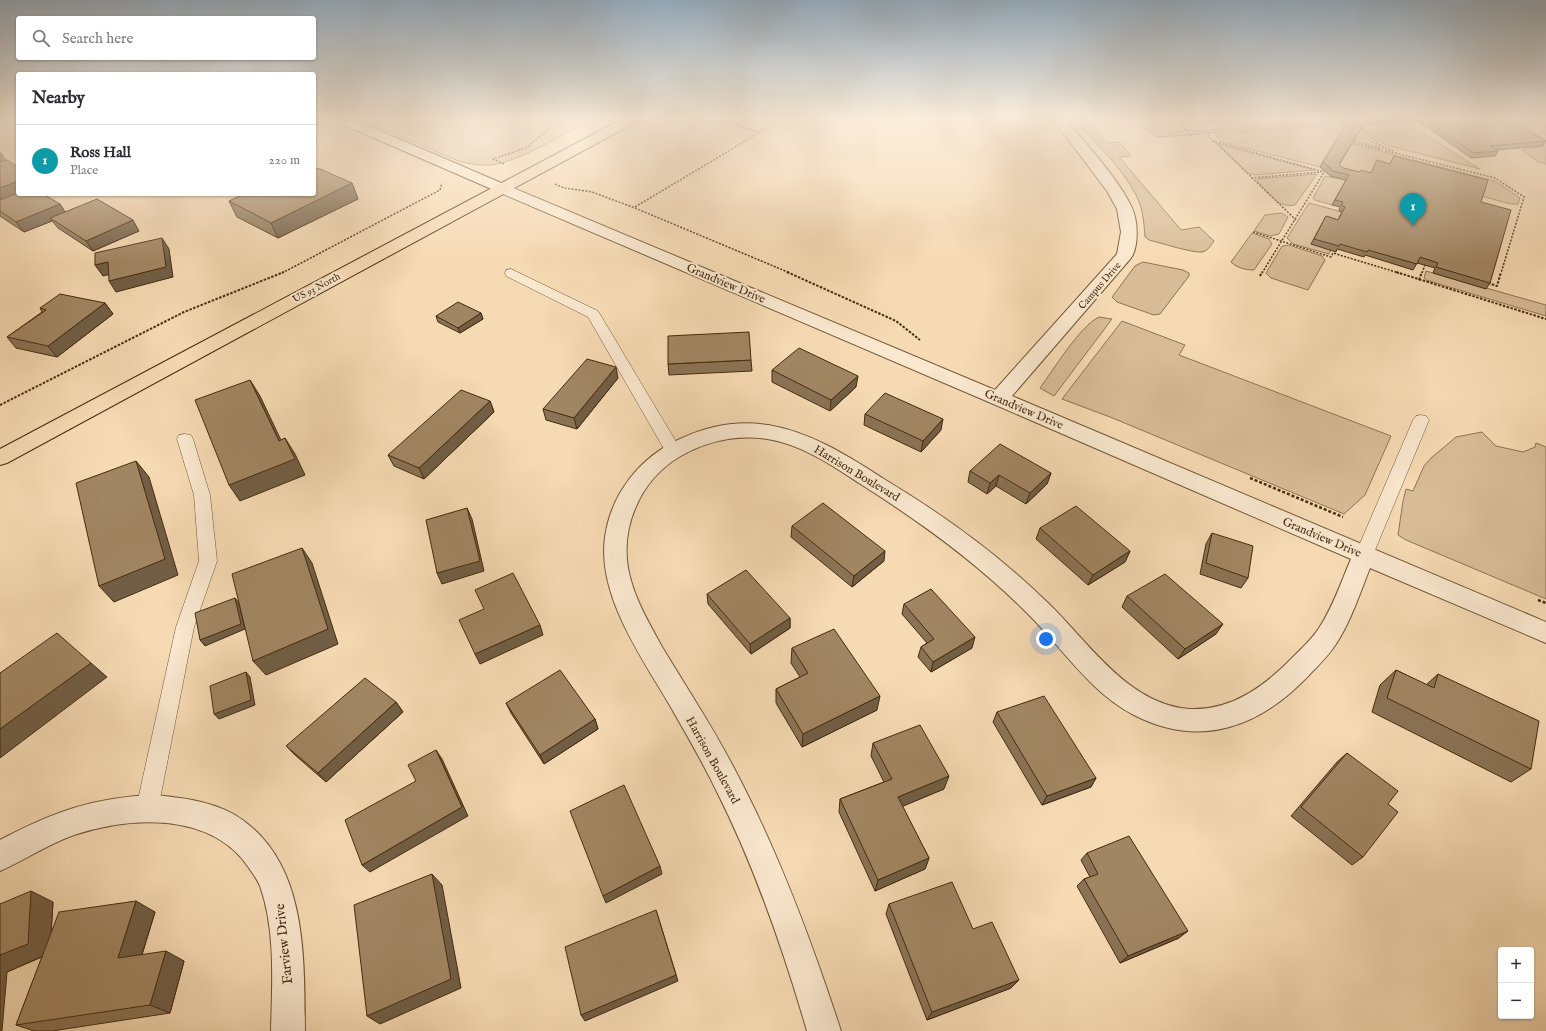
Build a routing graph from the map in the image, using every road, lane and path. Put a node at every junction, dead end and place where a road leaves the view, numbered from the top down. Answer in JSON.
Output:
{"nodes":[{"id":1,"x":452,"y":166,"type":"edge"},
{"id":2,"x":478,"y":166,"type":"edge"},
{"id":3,"x":511,"y":166,"type":"edge"},
{"id":4,"x":542,"y":166,"type":"edge"},
{"id":5,"x":703,"y":166,"type":"edge"},
{"id":6,"x":1095,"y":166,"type":"edge"},
{"id":7,"x":1239,"y":166,"type":"edge"},
{"id":8,"x":1303,"y":166,"type":"edge"},
{"id":9,"x":1327,"y":166,"type":"edge"},
{"id":10,"x":1448,"y":166,"type":"edge"},
{"id":11,"x":466,"y":172,"type":"junction"},
{"id":12,"x":1324,"y":172,"type":"junction"},
{"id":13,"x":529,"y":173,"type":"junction"},
{"id":14,"x":1330,"y":173,"type":"edge"},
{"id":15,"x":1251,"y":178,"type":"junction"},
{"id":16,"x":501,"y":188,"type":"junction"},
{"id":17,"x":635,"y":208,"type":"junction"},
{"id":18,"x":1296,"y":220,"type":"junction"},
{"id":19,"x":1253,"y":232,"type":"dead end"},
{"id":20,"x":1281,"y":242,"type":"junction"},
{"id":21,"x":1425,"y":265,"type":"edge"},
{"id":22,"x":511,"y":273,"type":"dead end"},
{"id":23,"x":1260,"y":276,"type":"dead end"},
{"id":24,"x":1419,"y":280,"type":"junction"},
{"id":25,"x":1487,"y":283,"type":"edge"},
{"id":26,"x":1546,"y":319,"type":"edge"},
{"id":27,"x":924,"y":344,"type":"dead end"},
{"id":28,"x":998,"y":398,"type":"junction"},
{"id":29,"x":0,"y":405,"type":"edge"},
{"id":30,"x":1421,"y":420,"type":"dead end"},
{"id":31,"x":185,"y":439,"type":"dead end"},
{"id":32,"x":673,"y":450,"type":"junction"},
{"id":33,"x":0,"y":458,"type":"edge"},
{"id":34,"x":1247,"y":477,"type":"dead end"},
{"id":35,"x":1374,"y":531,"type":"junction"},
{"id":36,"x":1364,"y":555,"type":"junction"},
{"id":37,"x":1532,"y":597,"type":"dead end"},
{"id":38,"x":1546,"y":603,"type":"edge"},
{"id":39,"x":1546,"y":633,"type":"edge"},
{"id":40,"x":148,"y":809,"type":"junction"},
{"id":41,"x":0,"y":856,"type":"edge"},
{"id":42,"x":288,"y":1031,"type":"edge"},
{"id":43,"x":824,"y":1031,"type":"edge"}],
"edges":[{"from":1,"to":11,"type":"street","name":"Grandview Drive"},
{"from":2,"to":11,"type":"path"},
{"from":3,"to":13,"type":"path"},
{"from":4,"to":13,"type":"main road","name":"US 93 North"},
{"from":5,"to":17,"type":"path"},
{"from":6,"to":28,"type":"street","name":"Campus Drive"},
{"from":7,"to":15,"type":"path"},
{"from":8,"to":12,"type":"path"},
{"from":9,"to":12,"type":"path"},
{"from":10,"to":25,"type":"path"},
{"from":11,"to":16,"type":"street","name":"Grandview Drive"},
{"from":11,"to":29,"type":"path"},
{"from":12,"to":14,"type":"path"},
{"from":12,"to":15,"type":"path"},
{"from":12,"to":18,"type":"path"},
{"from":13,"to":16,"type":"main road","name":"US 93 North"},
{"from":13,"to":17,"type":"path"},
{"from":15,"to":18,"type":"path"},
{"from":16,"to":28,"type":"street","name":"Grandview Drive"},
{"from":16,"to":33,"type":"main road","name":"US 93 North"},
{"from":17,"to":27,"type":"path"},
{"from":18,"to":20,"type":"path"},
{"from":19,"to":20,"type":"path"},
{"from":20,"to":23,"type":"path"},
{"from":20,"to":24,"type":"path"},
{"from":21,"to":24,"type":"path"},
{"from":22,"to":32,"type":"lane"},
{"from":24,"to":26,"type":"path"},
{"from":28,"to":36,"type":"street","name":"Grandview Drive"},
{"from":30,"to":35,"type":"lane"},
{"from":31,"to":40,"type":"lane"},
{"from":32,"to":36,"type":"street","name":"Harrison Boulevard"},
{"from":32,"to":43,"type":"street","name":"Harrison Boulevard"},
{"from":34,"to":35,"type":"path"},
{"from":35,"to":36,"type":"lane"},
{"from":36,"to":39,"type":"street","name":"Grandview Drive"},
{"from":37,"to":38,"type":"path"},
{"from":40,"to":41,"type":"street","name":"Farview Drive"},
{"from":40,"to":42,"type":"street","name":"Farview Drive"}]}
